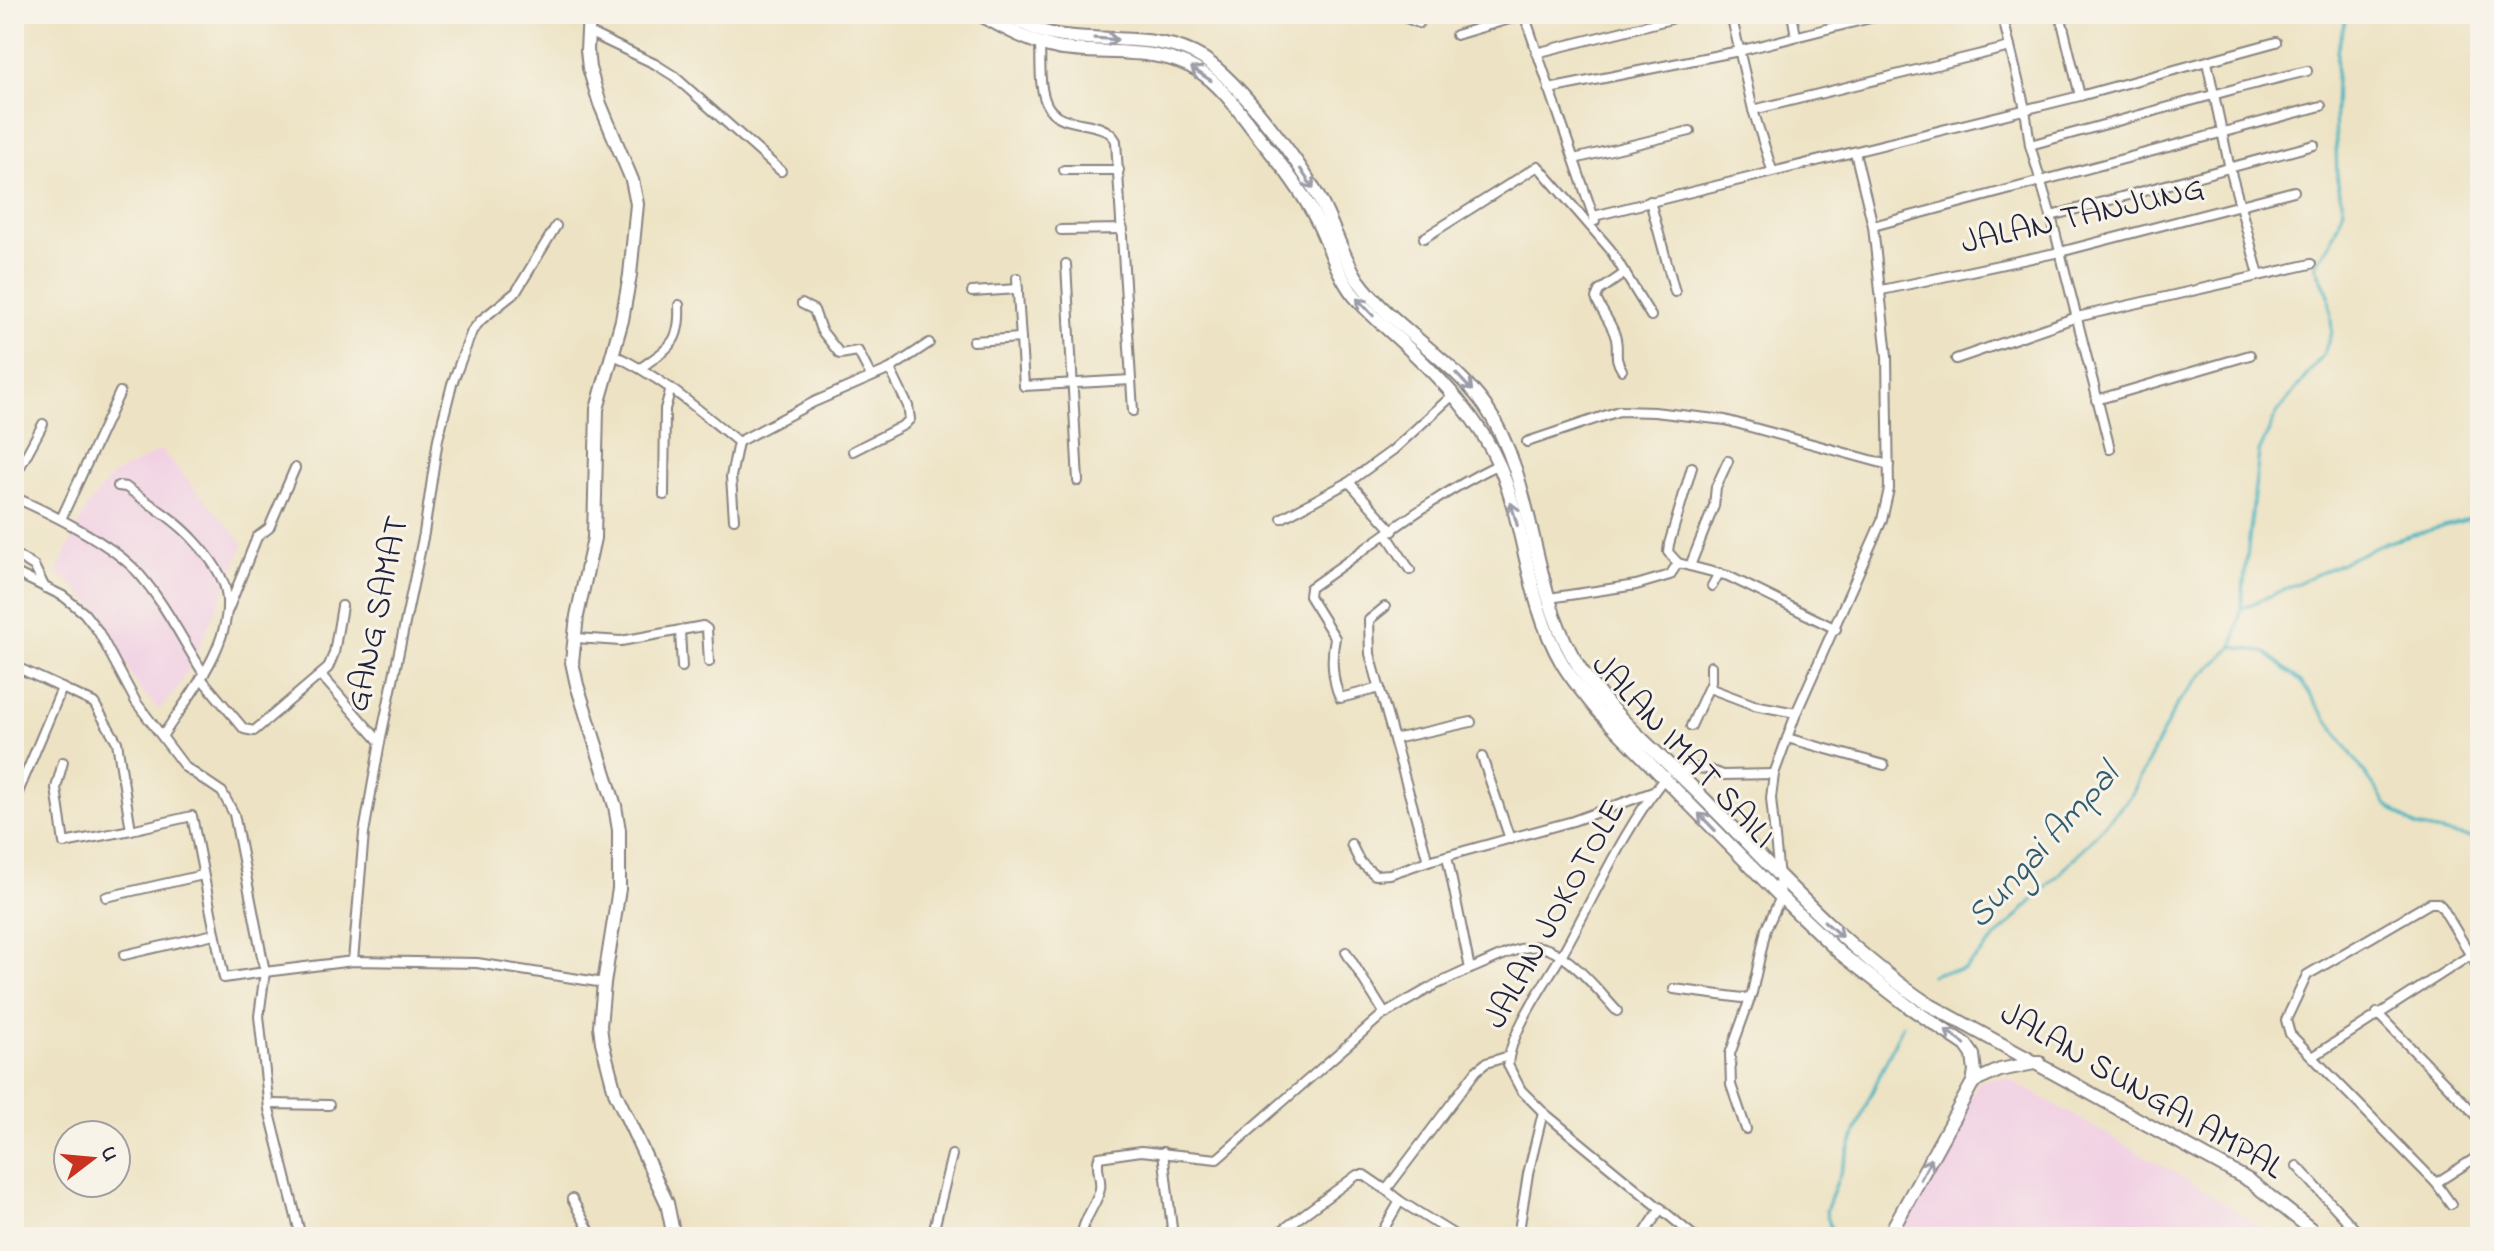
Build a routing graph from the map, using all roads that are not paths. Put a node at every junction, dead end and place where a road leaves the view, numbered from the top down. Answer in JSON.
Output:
{"nodes":[{"id":1,"x":589,"y":14,"type":"edge"},
{"id":2,"x":979,"y":14,"type":"edge"},
{"id":3,"x":1005,"y":14,"type":"edge"},
{"id":4,"x":1395,"y":14,"type":"edge"},
{"id":5,"x":1525,"y":14,"type":"edge"},
{"id":6,"x":1671,"y":14,"type":"edge"},
{"id":7,"x":1731,"y":14,"type":"edge"},
{"id":8,"x":1792,"y":14,"type":"edge"},
{"id":9,"x":1886,"y":14,"type":"edge"},
{"id":10,"x":2002,"y":14,"type":"edge"},
{"id":11,"x":2060,"y":14,"type":"edge"},
{"id":12,"x":1419,"y":23,"type":"dead end"},
{"id":13,"x":588,"y":32,"type":"junction"},
{"id":14,"x":1456,"y":35,"type":"dead end"},
{"id":15,"x":1796,"y":36,"type":"junction"},
{"id":16,"x":2276,"y":42,"type":"dead end"},
{"id":17,"x":1040,"y":44,"type":"junction"},
{"id":18,"x":2010,"y":47,"type":"junction"},
{"id":19,"x":1739,"y":51,"type":"junction"},
{"id":20,"x":1536,"y":53,"type":"junction"},
{"id":21,"x":2207,"y":62,"type":"junction"},
{"id":22,"x":2307,"y":71,"type":"dead end"},
{"id":23,"x":1549,"y":89,"type":"junction"},
{"id":24,"x":2213,"y":94,"type":"junction"},
{"id":25,"x":2080,"y":96,"type":"junction"},
{"id":26,"x":2321,"y":106,"type":"dead end"},
{"id":27,"x":2025,"y":109,"type":"junction"},
{"id":28,"x":1753,"y":110,"type":"junction"},
{"id":29,"x":1690,"y":131,"type":"dead end"},
{"id":30,"x":2222,"y":134,"type":"junction"},
{"id":31,"x":2030,"y":145,"type":"junction"},
{"id":32,"x":2314,"y":145,"type":"dead end"},
{"id":33,"x":1855,"y":152,"type":"junction"},
{"id":34,"x":1574,"y":159,"type":"junction"},
{"id":35,"x":2230,"y":169,"type":"junction"},
{"id":36,"x":1064,"y":170,"type":"dead end"},
{"id":37,"x":1119,"y":170,"type":"junction"},
{"id":38,"x":1772,"y":170,"type":"junction"},
{"id":39,"x":781,"y":171,"type":"dead end"},
{"id":40,"x":2040,"y":181,"type":"junction"},
{"id":41,"x":2294,"y":191,"type":"dead end"},
{"id":42,"x":1650,"y":201,"type":"junction"},
{"id":43,"x":2240,"y":206,"type":"junction"},
{"id":44,"x":1594,"y":216,"type":"junction"},
{"id":45,"x":2051,"y":216,"type":"junction"},
{"id":46,"x":556,"y":226,"type":"dead end"},
{"id":47,"x":1873,"y":226,"type":"junction"},
{"id":48,"x":1123,"y":229,"type":"junction"},
{"id":49,"x":1061,"y":230,"type":"dead end"},
{"id":50,"x":1598,"y":233,"type":"junction"},
{"id":51,"x":1331,"y":236,"type":"junction"},
{"id":52,"x":1424,"y":238,"type":"dead end"},
{"id":53,"x":2060,"y":252,"type":"junction"},
{"id":54,"x":1066,"y":264,"type":"dead end"},
{"id":55,"x":2311,"y":264,"type":"dead end"},
{"id":56,"x":1625,"y":273,"type":"junction"},
{"id":57,"x":2259,"y":275,"type":"junction"},
{"id":58,"x":1017,"y":278,"type":"dead end"},
{"id":59,"x":1018,"y":289,"type":"junction"},
{"id":60,"x":1882,"y":290,"type":"junction"},
{"id":61,"x":972,"y":292,"type":"dead end"},
{"id":62,"x":1675,"y":292,"type":"dead end"},
{"id":63,"x":802,"y":304,"type":"dead end"},
{"id":64,"x":679,"y":305,"type":"dead end"},
{"id":65,"x":1651,"y":316,"type":"dead end"},
{"id":66,"x":2077,"y":317,"type":"junction"},
{"id":67,"x":1021,"y":338,"type":"junction"},
{"id":68,"x":973,"y":341,"type":"dead end"},
{"id":69,"x":929,"y":343,"type":"dead end"},
{"id":70,"x":612,"y":354,"type":"junction"},
{"id":71,"x":2250,"y":355,"type":"dead end"},
{"id":72,"x":1956,"y":359,"type":"dead end"},
{"id":73,"x":642,"y":367,"type":"junction"},
{"id":74,"x":890,"y":369,"type":"junction"},
{"id":75,"x":1622,"y":370,"type":"dead end"},
{"id":76,"x":871,"y":376,"type":"junction"},
{"id":77,"x":1131,"y":380,"type":"junction"},
{"id":78,"x":1073,"y":383,"type":"junction"},
{"id":79,"x":671,"y":388,"type":"junction"},
{"id":80,"x":120,"y":392,"type":"dead end"},
{"id":81,"x":1453,"y":395,"type":"junction"},
{"id":82,"x":2096,"y":400,"type":"junction"},
{"id":83,"x":1133,"y":411,"type":"dead end"},
{"id":84,"x":43,"y":424,"type":"dead end"},
{"id":85,"x":738,"y":442,"type":"junction"},
{"id":86,"x":1527,"y":442,"type":"dead end"},
{"id":87,"x":2110,"y":449,"type":"dead end"},
{"id":88,"x":853,"y":451,"type":"dead end"},
{"id":89,"x":1728,"y":461,"type":"dead end"},
{"id":90,"x":1499,"y":464,"type":"junction"},
{"id":91,"x":1889,"y":465,"type":"junction"},
{"id":92,"x":1692,"y":467,"type":"dead end"},
{"id":93,"x":295,"y":468,"type":"dead end"},
{"id":94,"x":14,"y":478,"type":"edge"},
{"id":95,"x":1078,"y":481,"type":"dead end"},
{"id":96,"x":1349,"y":482,"type":"junction"},
{"id":97,"x":118,"y":486,"type":"dead end"},
{"id":98,"x":664,"y":495,"type":"dead end"},
{"id":99,"x":14,"y":497,"type":"edge"},
{"id":100,"x":1282,"y":518,"type":"dead end"},
{"id":101,"x":61,"y":519,"type":"junction"},
{"id":102,"x":734,"y":519,"type":"dead end"},
{"id":103,"x":1390,"y":533,"type":"junction"},
{"id":104,"x":14,"y":554,"type":"edge"},
{"id":105,"x":1678,"y":563,"type":"junction"},
{"id":106,"x":1690,"y":566,"type":"junction"},
{"id":107,"x":1410,"y":570,"type":"dead end"},
{"id":108,"x":1719,"y":573,"type":"junction"},
{"id":109,"x":15,"y":576,"type":"edge"},
{"id":110,"x":1712,"y":586,"type":"dead end"},
{"id":111,"x":45,"y":588,"type":"junction"},
{"id":112,"x":1549,"y":598,"type":"junction"},
{"id":113,"x":342,"y":606,"type":"dead end"},
{"id":114,"x":1385,"y":607,"type":"dead end"},
{"id":115,"x":226,"y":613,"type":"junction"},
{"id":116,"x":1836,"y":629,"type":"junction"},
{"id":117,"x":680,"y":631,"type":"junction"},
{"id":118,"x":576,"y":638,"type":"junction"},
{"id":119,"x":709,"y":662,"type":"dead end"},
{"id":120,"x":14,"y":666,"type":"edge"},
{"id":121,"x":1711,"y":666,"type":"dead end"},
{"id":122,"x":682,"y":667,"type":"dead end"},
{"id":123,"x":321,"y":675,"type":"junction"},
{"id":124,"x":202,"y":676,"type":"junction"},
{"id":125,"x":1379,"y":685,"type":"junction"},
{"id":126,"x":62,"y":688,"type":"junction"},
{"id":127,"x":1709,"y":688,"type":"junction"},
{"id":128,"x":1796,"y":713,"type":"junction"},
{"id":129,"x":1471,"y":722,"type":"dead end"},
{"id":130,"x":1691,"y":726,"type":"dead end"},
{"id":131,"x":163,"y":735,"type":"junction"},
{"id":132,"x":1787,"y":738,"type":"junction"},
{"id":133,"x":1394,"y":739,"type":"junction"},
{"id":134,"x":380,"y":742,"type":"junction"},
{"id":135,"x":1482,"y":757,"type":"dead end"},
{"id":136,"x":63,"y":762,"type":"dead end"},
{"id":137,"x":1884,"y":765,"type":"dead end"},
{"id":138,"x":1671,"y":773,"type":"junction"},
{"id":139,"x":1774,"y":774,"type":"junction"},
{"id":140,"x":1654,"y":792,"type":"junction"},
{"id":141,"x":14,"y":802,"type":"edge"},
{"id":142,"x":131,"y":830,"type":"junction"},
{"id":143,"x":1510,"y":839,"type":"junction"},
{"id":144,"x":1351,"y":844,"type":"dead end"},
{"id":145,"x":1447,"y":856,"type":"junction"},
{"id":146,"x":1428,"y":861,"type":"junction"},
{"id":147,"x":1778,"y":874,"type":"junction"},
{"id":148,"x":203,"y":875,"type":"junction"},
{"id":149,"x":106,"y":897,"type":"dead end"},
{"id":150,"x":1781,"y":897,"type":"junction"},
{"id":151,"x":214,"y":934,"type":"junction"},
{"id":152,"x":2480,"y":949,"type":"edge"},
{"id":153,"x":1346,"y":952,"type":"dead end"},
{"id":154,"x":124,"y":955,"type":"dead end"},
{"id":155,"x":1561,"y":955,"type":"junction"},
{"id":156,"x":2470,"y":955,"type":"junction"},
{"id":157,"x":353,"y":961,"type":"junction"},
{"id":158,"x":1470,"y":969,"type":"junction"},
{"id":159,"x":2480,"y":971,"type":"edge"},
{"id":160,"x":265,"y":972,"type":"junction"},
{"id":161,"x":1881,"y":978,"type":"junction"},
{"id":162,"x":604,"y":983,"type":"junction"},
{"id":163,"x":1674,"y":989,"type":"dead end"},
{"id":164,"x":1750,"y":999,"type":"junction"},
{"id":165,"x":1919,"y":1007,"type":"junction"},
{"id":166,"x":1617,"y":1011,"type":"dead end"},
{"id":167,"x":2377,"y":1013,"type":"junction"},
{"id":168,"x":1385,"y":1014,"type":"junction"},
{"id":169,"x":1509,"y":1056,"type":"junction"},
{"id":170,"x":2314,"y":1056,"type":"junction"},
{"id":171,"x":2039,"y":1062,"type":"junction"},
{"id":172,"x":1973,"y":1082,"type":"junction"},
{"id":173,"x":269,"y":1104,"type":"junction"},
{"id":174,"x":329,"y":1105,"type":"dead end"},
{"id":175,"x":1543,"y":1112,"type":"junction"},
{"id":176,"x":2480,"y":1119,"type":"edge"},
{"id":177,"x":1746,"y":1129,"type":"dead end"},
{"id":178,"x":1163,"y":1152,"type":"junction"},
{"id":179,"x":952,"y":1155,"type":"dead end"},
{"id":180,"x":2480,"y":1155,"type":"edge"},
{"id":181,"x":2297,"y":1166,"type":"dead end"},
{"id":182,"x":2436,"y":1183,"type":"junction"},
{"id":183,"x":1386,"y":1190,"type":"junction"},
{"id":184,"x":572,"y":1199,"type":"dead end"},
{"id":185,"x":1400,"y":1201,"type":"junction"},
{"id":186,"x":2451,"y":1204,"type":"dead end"},
{"id":187,"x":1661,"y":1208,"type":"junction"},
{"id":188,"x":301,"y":1237,"type":"edge"},
{"id":189,"x":593,"y":1237,"type":"edge"},
{"id":190,"x":674,"y":1237,"type":"edge"},
{"id":191,"x":932,"y":1237,"type":"edge"},
{"id":192,"x":1081,"y":1237,"type":"edge"},
{"id":193,"x":1173,"y":1237,"type":"edge"},
{"id":194,"x":1273,"y":1237,"type":"edge"},
{"id":195,"x":1379,"y":1237,"type":"edge"},
{"id":196,"x":1458,"y":1237,"type":"edge"},
{"id":197,"x":1518,"y":1237,"type":"edge"},
{"id":198,"x":1642,"y":1237,"type":"edge"},
{"id":199,"x":1695,"y":1237,"type":"edge"},
{"id":200,"x":1888,"y":1237,"type":"edge"},
{"id":201,"x":2321,"y":1237,"type":"edge"},
{"id":202,"x":2362,"y":1237,"type":"edge"}],
"edges":[{"from":1,"to":13,"type":"main road"},
{"from":2,"to":17,"type":"main road","name":"JALAN IMAT SAILI"},
{"from":3,"to":51,"type":"main road","name":"JALAN IMAT SAILI","one_way":true},
{"from":4,"to":12,"type":"street"},
{"from":5,"to":14,"type":"street"},
{"from":5,"to":20,"type":"street"},
{"from":6,"to":20,"type":"street"},
{"from":7,"to":19,"type":"street"},
{"from":8,"to":15,"type":"street"},
{"from":9,"to":15,"type":"street"},
{"from":10,"to":18,"type":"street"},
{"from":11,"to":25,"type":"street"},
{"from":13,"to":39,"type":"street"},
{"from":13,"to":70,"type":"main road"},
{"from":15,"to":19,"type":"street"},
{"from":16,"to":21,"type":"street"},
{"from":17,"to":37,"type":"street"},
{"from":51,"to":17,"type":"main road","name":"JALAN IMAT SAILI","one_way":true},
{"from":18,"to":27,"type":"street"},
{"from":18,"to":28,"type":"street"},
{"from":19,"to":23,"type":"street"},
{"from":19,"to":28,"type":"street"},
{"from":20,"to":23,"type":"street"},
{"from":21,"to":24,"type":"street"},
{"from":21,"to":25,"type":"street"},
{"from":22,"to":24,"type":"street"},
{"from":23,"to":34,"type":"street"},
{"from":24,"to":30,"type":"street"},
{"from":24,"to":31,"type":"street"},
{"from":25,"to":27,"type":"street"},
{"from":26,"to":30,"type":"street"},
{"from":27,"to":31,"type":"street"},
{"from":27,"to":33,"type":"street"},
{"from":28,"to":38,"type":"street"},
{"from":29,"to":34,"type":"street"},
{"from":30,"to":35,"type":"street"},
{"from":30,"to":40,"type":"street"},
{"from":31,"to":40,"type":"street"},
{"from":32,"to":35,"type":"street"},
{"from":33,"to":38,"type":"street"},
{"from":33,"to":47,"type":"street"},
{"from":34,"to":44,"type":"street"},
{"from":35,"to":43,"type":"street"},
{"from":35,"to":45,"type":"street"},
{"from":36,"to":37,"type":"street"},
{"from":37,"to":48,"type":"street"},
{"from":38,"to":42,"type":"street"},
{"from":40,"to":45,"type":"street"},
{"from":40,"to":47,"type":"street"},
{"from":41,"to":43,"type":"street","name":"JALAN TANJUNG"},
{"from":42,"to":44,"type":"street"},
{"from":42,"to":62,"type":"street"},
{"from":43,"to":53,"type":"street","name":"JALAN TANJUNG"},
{"from":43,"to":57,"type":"street"},
{"from":44,"to":50,"type":"street"},
{"from":45,"to":53,"type":"street"},
{"from":46,"to":134,"type":"street","name":"GANG SAMAT"},
{"from":47,"to":60,"type":"street"},
{"from":48,"to":49,"type":"street"},
{"from":48,"to":77,"type":"street"},
{"from":50,"to":52,"type":"street"},
{"from":50,"to":56,"type":"street"},
{"from":81,"to":51,"type":"main road","name":"JALAN IMAT SAILI","one_way":true},
{"from":51,"to":112,"type":"main road","name":"JALAN IMAT SAILI","one_way":true},
{"from":53,"to":60,"type":"street","name":"JALAN TANJUNG"},
{"from":53,"to":66,"type":"street"},
{"from":54,"to":78,"type":"street"},
{"from":55,"to":57,"type":"street"},
{"from":56,"to":65,"type":"street"},
{"from":56,"to":75,"type":"street"},
{"from":57,"to":66,"type":"street"},
{"from":58,"to":59,"type":"street"},
{"from":59,"to":61,"type":"street"},
{"from":59,"to":67,"type":"street"},
{"from":60,"to":91,"type":"street"},
{"from":63,"to":76,"type":"street"},
{"from":64,"to":73,"type":"street"},
{"from":66,"to":72,"type":"street"},
{"from":66,"to":82,"type":"street"},
{"from":67,"to":68,"type":"street"},
{"from":67,"to":78,"type":"street"},
{"from":69,"to":74,"type":"street"},
{"from":70,"to":73,"type":"street"},
{"from":70,"to":118,"type":"main road"},
{"from":71,"to":82,"type":"street"},
{"from":73,"to":79,"type":"street"},
{"from":74,"to":76,"type":"street"},
{"from":74,"to":88,"type":"street"},
{"from":76,"to":85,"type":"street"},
{"from":77,"to":78,"type":"street"},
{"from":77,"to":83,"type":"street"},
{"from":78,"to":95,"type":"street"},
{"from":79,"to":85,"type":"street"},
{"from":79,"to":98,"type":"street"},
{"from":80,"to":101,"type":"street"},
{"from":81,"to":90,"type":"main road","name":"JALAN IMAT SAILI"},
{"from":81,"to":96,"type":"street"},
{"from":82,"to":87,"type":"street"},
{"from":84,"to":94,"type":"street"},
{"from":85,"to":102,"type":"street"},
{"from":86,"to":91,"type":"street"},
{"from":89,"to":106,"type":"street"},
{"from":90,"to":103,"type":"street"},
{"from":138,"to":90,"type":"main road","name":"JALAN IMAT SAILI","one_way":true},
{"from":91,"to":116,"type":"street"},
{"from":92,"to":105,"type":"street"},
{"from":93,"to":115,"type":"street"},
{"from":96,"to":100,"type":"street"},
{"from":96,"to":103,"type":"street"},
{"from":97,"to":115,"type":"street"},
{"from":99,"to":101,"type":"street"},
{"from":101,"to":124,"type":"street"},
{"from":103,"to":107,"type":"street"},
{"from":103,"to":125,"type":"street"},
{"from":104,"to":111,"type":"street"},
{"from":105,"to":106,"type":"street"},
{"from":105,"to":112,"type":"street"},
{"from":106,"to":108,"type":"street"},
{"from":108,"to":110,"type":"street"},
{"from":108,"to":116,"type":"street"},
{"from":109,"to":111,"type":"street"},
{"from":111,"to":131,"type":"street"},
{"from":112,"to":138,"type":"main road","name":"JALAN IMAT SAILI"},
{"from":113,"to":123,"type":"street"},
{"from":114,"to":125,"type":"street"},
{"from":115,"to":124,"type":"street"},
{"from":116,"to":128,"type":"street"},
{"from":117,"to":118,"type":"street"},
{"from":117,"to":119,"type":"street"},
{"from":117,"to":122,"type":"street"},
{"from":118,"to":162,"type":"main road"},
{"from":120,"to":126,"type":"street"},
{"from":121,"to":127,"type":"street"},
{"from":123,"to":124,"type":"street"},
{"from":123,"to":134,"type":"street"},
{"from":124,"to":131,"type":"street"},
{"from":125,"to":133,"type":"street"},
{"from":126,"to":141,"type":"street"},
{"from":126,"to":142,"type":"street"},
{"from":127,"to":128,"type":"street"},
{"from":127,"to":130,"type":"street"},
{"from":128,"to":132,"type":"street"},
{"from":129,"to":133,"type":"street"},
{"from":131,"to":160,"type":"street"},
{"from":132,"to":137,"type":"street"},
{"from":132,"to":139,"type":"street"},
{"from":133,"to":146,"type":"street"},
{"from":134,"to":157,"type":"street","name":"GANG SAMAT"},
{"from":135,"to":143,"type":"street"},
{"from":136,"to":142,"type":"street"},
{"from":138,"to":139,"type":"street"},
{"from":138,"to":140,"type":"street","name":"JALAN JOKOTOLE"},
{"from":138,"to":147,"type":"main road","name":"JALAN IMAT SAILI"},
{"from":150,"to":138,"type":"main road","name":"JALAN IMAT SAILI","one_way":true},
{"from":139,"to":147,"type":"street"},
{"from":140,"to":143,"type":"street"},
{"from":140,"to":155,"type":"street","name":"JALAN JOKOTOLE"},
{"from":142,"to":148,"type":"street"},
{"from":143,"to":145,"type":"street"},
{"from":144,"to":146,"type":"street"},
{"from":145,"to":146,"type":"street"},
{"from":145,"to":158,"type":"street"},
{"from":147,"to":150,"type":"street"},
{"from":147,"to":161,"type":"main road","name":"JALAN SUNGAI AMPAL","one_way":true},
{"from":148,"to":149,"type":"street"},
{"from":148,"to":151,"type":"street"},
{"from":150,"to":161,"type":"main road","name":"JALAN SUNGAI AMPAL"},
{"from":150,"to":164,"type":"street"},
{"from":151,"to":154,"type":"street"},
{"from":151,"to":160,"type":"street"},
{"from":152,"to":156,"type":"street"},
{"from":153,"to":168,"type":"street"},
{"from":155,"to":158,"type":"street"},
{"from":155,"to":166,"type":"street"},
{"from":155,"to":169,"type":"street","name":"JALAN JOKOTOLE"},
{"from":156,"to":159,"type":"street"},
{"from":156,"to":167,"type":"street"},
{"from":156,"to":170,"type":"street"},
{"from":157,"to":160,"type":"street"},
{"from":157,"to":162,"type":"street"},
{"from":158,"to":168,"type":"street"},
{"from":160,"to":173,"type":"street"},
{"from":161,"to":165,"type":"main road","name":"JALAN SUNGAI AMPAL"},
{"from":162,"to":190,"type":"main road"},
{"from":163,"to":164,"type":"street"},
{"from":164,"to":177,"type":"street"},
{"from":165,"to":171,"type":"main road","name":"JALAN SUNGAI AMPAL"},
{"from":172,"to":165,"type":"main road","one_way":true},
{"from":167,"to":170,"type":"street"},
{"from":167,"to":176,"type":"street"},
{"from":168,"to":178,"type":"street"},
{"from":169,"to":175,"type":"street","name":"JALAN JOKOTOLE"},
{"from":169,"to":183,"type":"street"},
{"from":170,"to":182,"type":"street"},
{"from":171,"to":172,"type":"main road"},
{"from":171,"to":201,"type":"main road","name":"JALAN SUNGAI AMPAL"},
{"from":200,"to":172,"type":"main road","one_way":true},
{"from":173,"to":174,"type":"street"},
{"from":173,"to":188,"type":"street"},
{"from":175,"to":187,"type":"street","name":"JALAN JOKOTOLE"},
{"from":175,"to":197,"type":"street"},
{"from":178,"to":192,"type":"street"},
{"from":178,"to":193,"type":"street"},
{"from":179,"to":191,"type":"street"},
{"from":180,"to":182,"type":"street"},
{"from":181,"to":202,"type":"street"},
{"from":182,"to":186,"type":"street"},
{"from":183,"to":185,"type":"street"},
{"from":183,"to":194,"type":"street"},
{"from":184,"to":189,"type":"street"},
{"from":185,"to":195,"type":"street"},
{"from":185,"to":196,"type":"street"},
{"from":187,"to":198,"type":"street"},
{"from":187,"to":199,"type":"street","name":"JALAN JOKOTOLE"}]}
